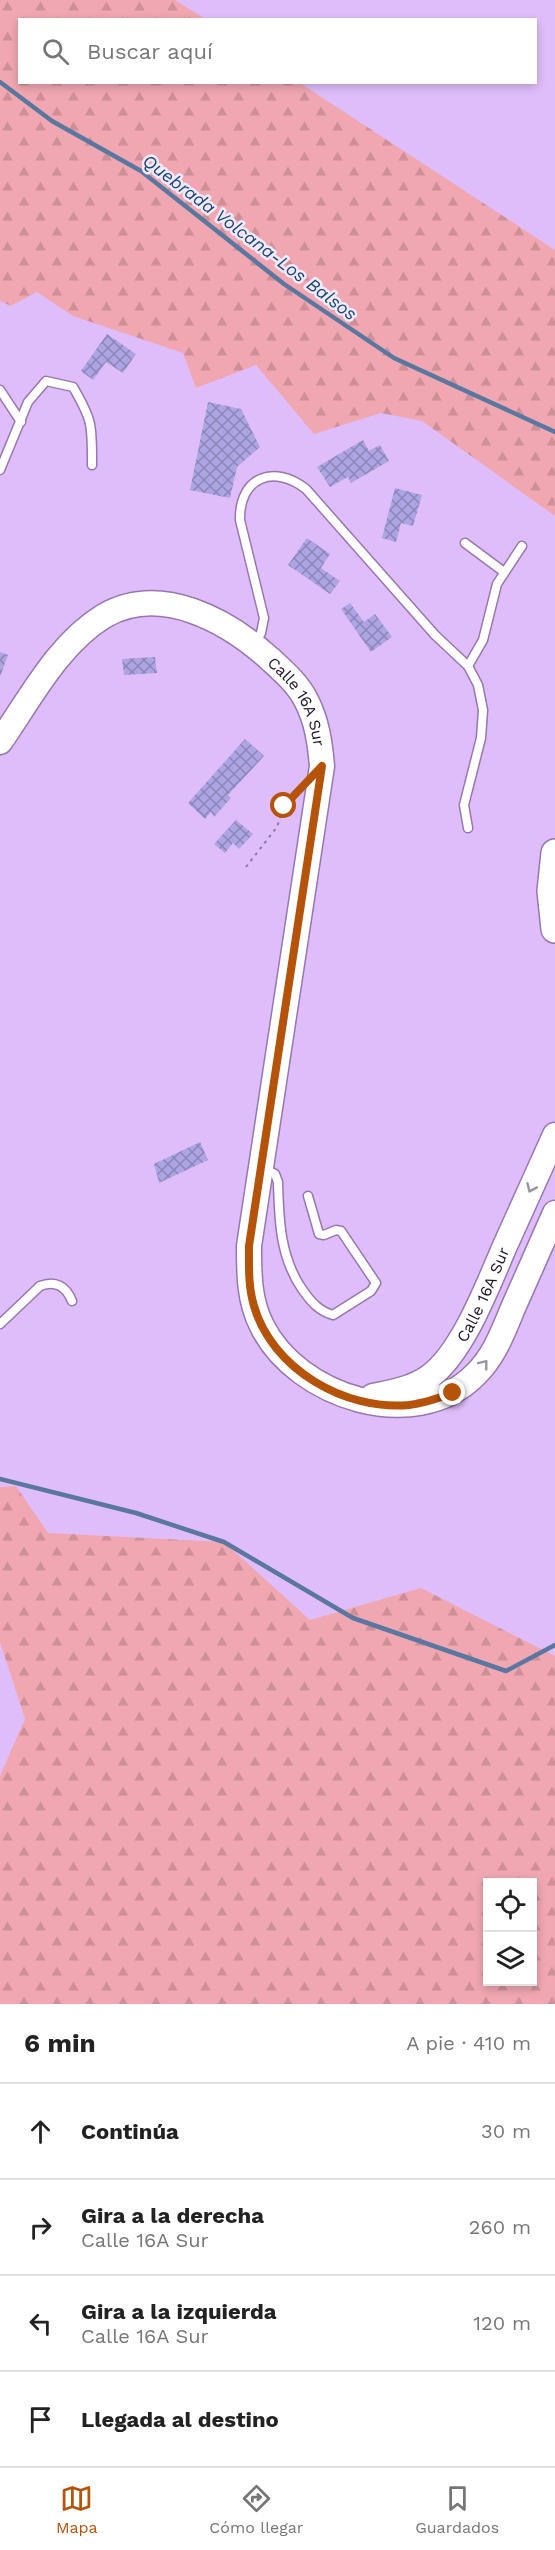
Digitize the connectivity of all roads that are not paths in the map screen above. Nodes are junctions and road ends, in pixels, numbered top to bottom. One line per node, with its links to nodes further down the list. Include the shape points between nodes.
1 (0, 390): 2 (lane)
2 (21, 422): 3 (lane, via 28,402 46,381 73,387 92,424); 4 (lane)
3 (92, 465)
4 (0, 470)
5 (465, 543): 7 (lane)
6 (522, 546): 7 (lane)
7 (504, 572): 9 (lane, via 483,640)
8 (254, 645): 9 (lane, via 264,618 240,511 246,490 270,476 290,479 306,489 435,635); 10 (main road, Calle 16A Sur, via 208,616 171,605 130,607 107,615 75,640); 15 (main road, Calle 16A Sur, via 286,673 305,698 315,720 322,766)
9 (468, 666): 11 (lane, via 478,685 483,710 481,738 464,806)
10 (0, 742)
11 (468, 828)
12 (555, 853): 13 (main road, via 551,891)
13 (555, 928)
14 (555, 1135): 20 (main road, Calle 16A Sur, one-way to 20, via 491,1277 442,1366 414,1385)
15 (262, 1168): 16 (lane, via 270,1169 278,1182 282,1241 291,1273 322,1312 333,1315 371,1291 376,1283 341,1232 319,1234); 20 (main road, Calle 16A Sur, via 249,1246 249,1279 262,1326 288,1362 304,1376)
16 (308, 1196)
17 (555, 1212): 20 (main road, Calle 16A Sur, one-way to 17, via 389,1405 427,1402 453,1393 475,1376 495,1349)
18 (72, 1301): 19 (lane, via 63,1287 47,1283)
19 (0, 1324)
20 (356, 1398)

